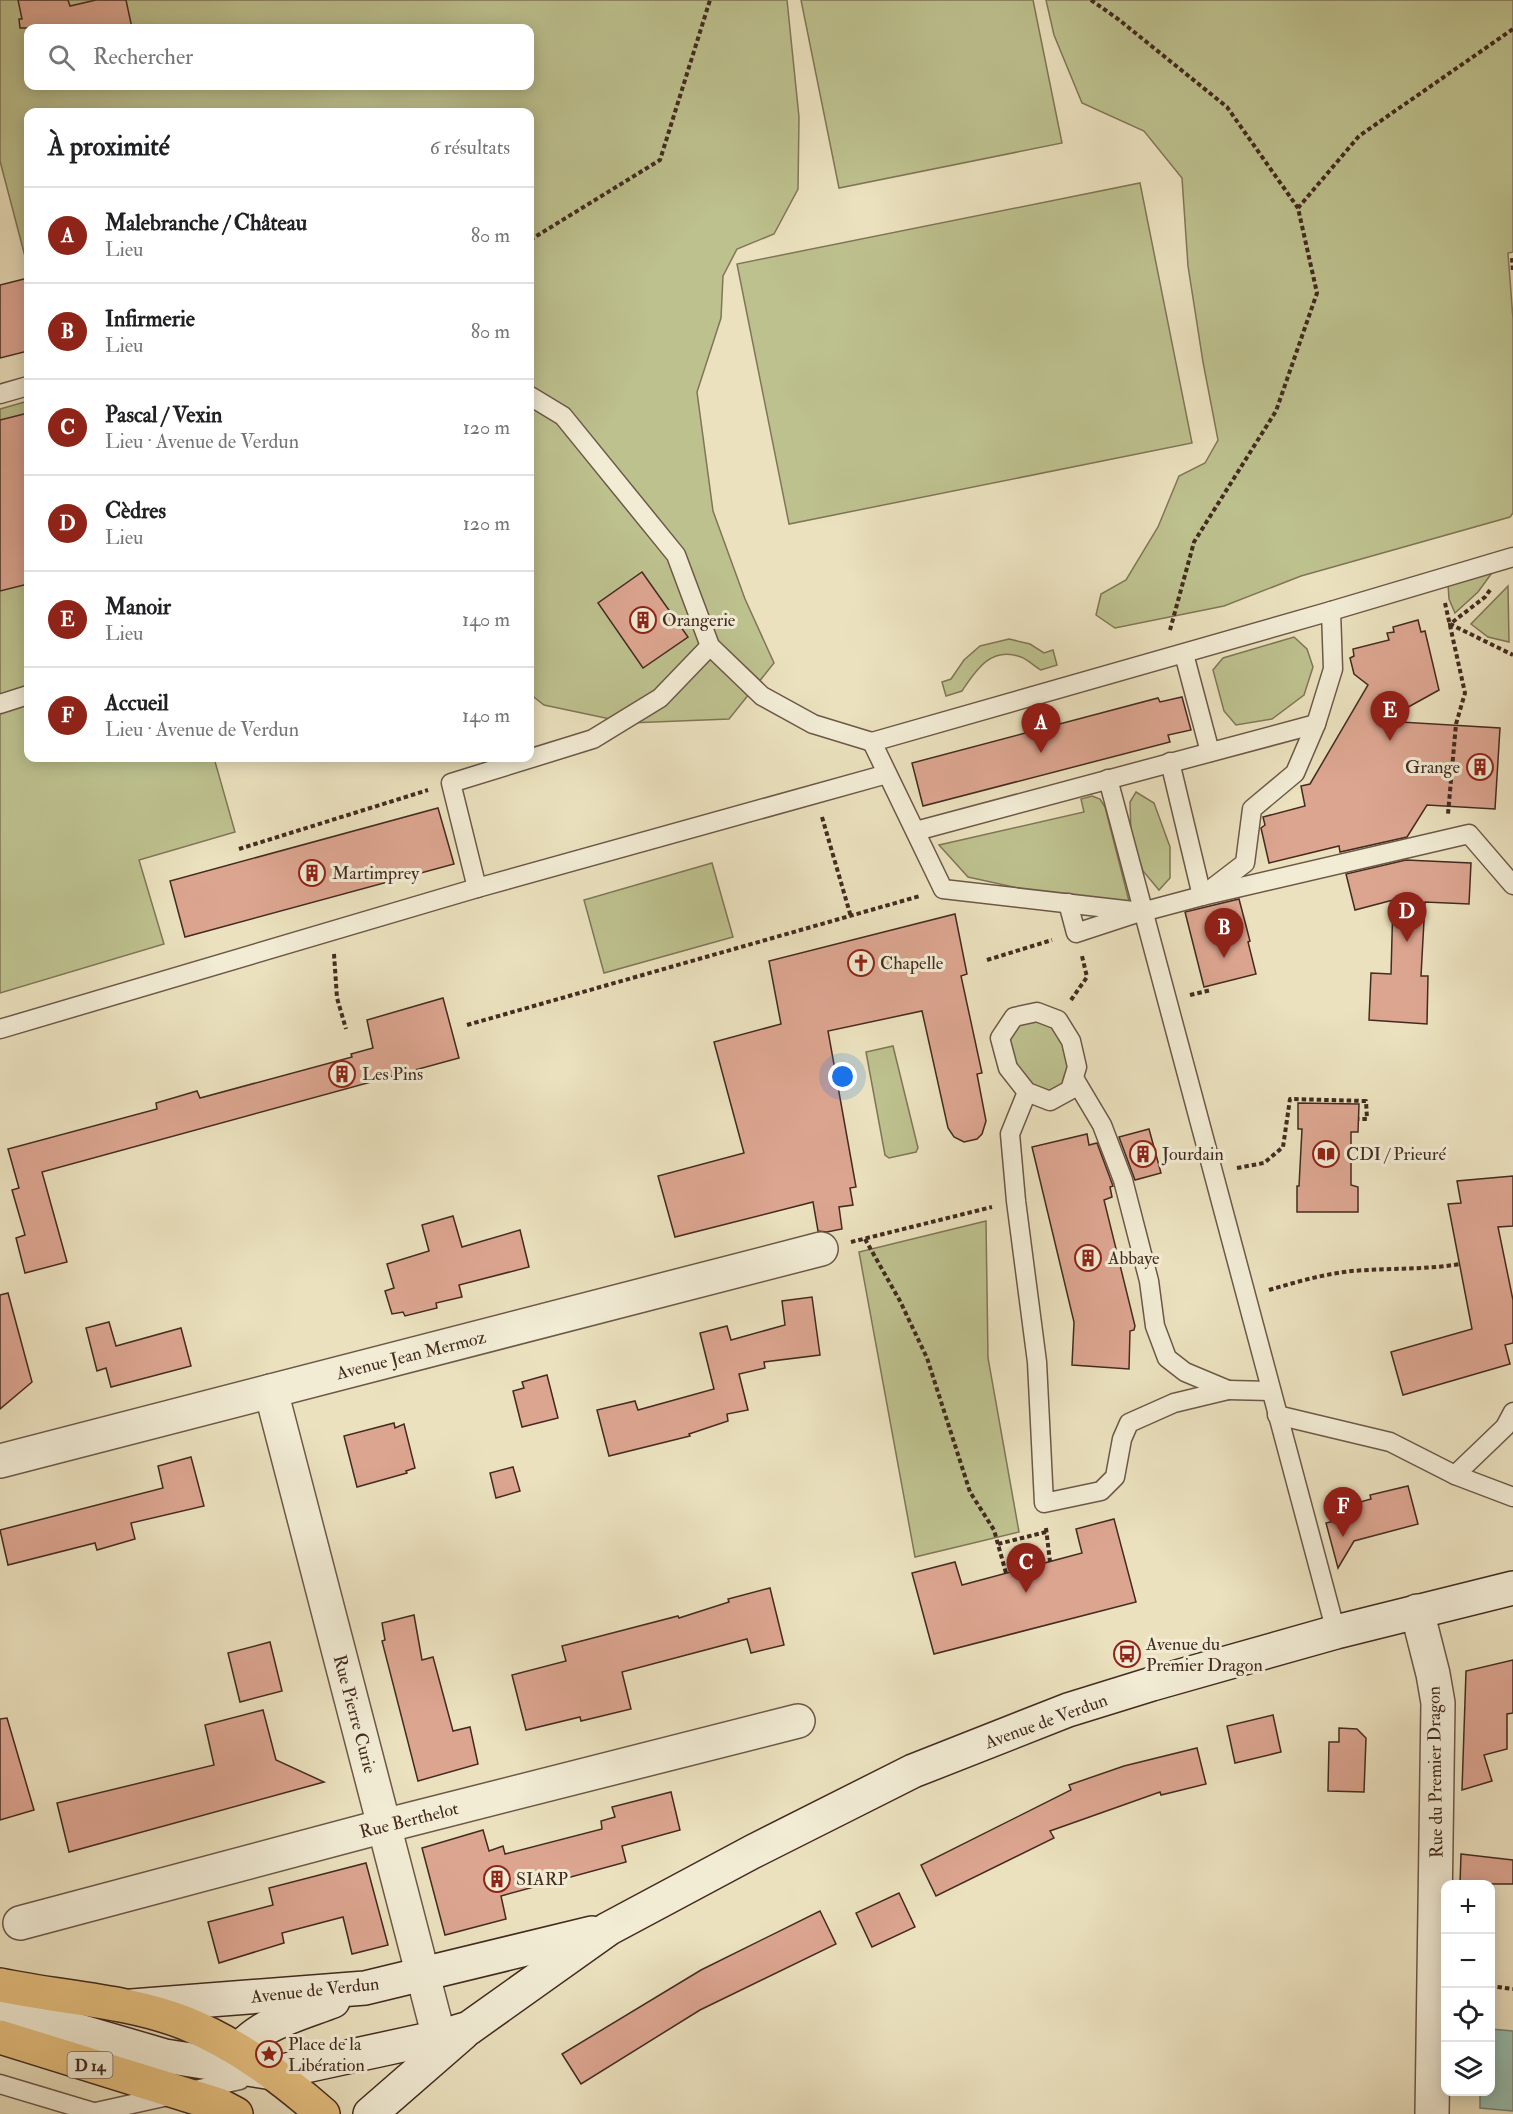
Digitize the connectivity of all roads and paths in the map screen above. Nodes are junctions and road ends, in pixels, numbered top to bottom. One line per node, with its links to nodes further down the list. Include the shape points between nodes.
1 (710, 0): 5 (path, via 660,160)
2 (1091, 0): 4 (path, via 1227,107)
3 (1513, 29): 4 (path, via 1359,136)
4 (1298, 208): 18 (path, via 1317,293 1276,411 1194,542)
5 (534, 238)
6 (1512, 258): 7 (path)
7 (1513, 272)
8 (24, 387): 9 (lane)
9 (0, 394)
10 (534, 398): 15 (lane, via 563,416 676,555)
11 (1513, 557): 12 (lane)
12 (1439, 579): 13 (lane); 14 (path)
13 (1331, 611): 16 (lane); 21 (lane, via 1333,669)
14 (1450, 624): 17 (path); 32 (path, via 1465,693 1456,724)
15 (710, 646): 22 (lane, via 762,696 813,724); 24 (lane, via 660,698 593,739)
16 (1184, 654): 18 (lane); 23 (lane)
17 (1513, 655)
18 (1162, 660): 22 (lane)
19 (24, 696): 20 (lane)
20 (0, 704)
21 (1316, 724): 23 (lane); 37 (lane, via 1295,773 1252,809 1245,863)
22 (872, 742): 27 (lane)
23 (1210, 752): 26 (lane)
24 (534, 757)
25 (519, 762): 29 (lane)
26 (1170, 762): 28 (lane); 37 (lane)
27 (887, 774): 30 (lane); 31 (lane)
28 (1108, 779): 31 (lane); 39 (lane)
29 (451, 783): 33 (path); 35 (lane)
30 (816, 793): 35 (lane); 40 (path)
31 (916, 831): 36 (lane)
32 (1445, 839): 34 (lane, via 1469,834); 37 (lane)
33 (239, 849)
34 (1513, 885)
35 (477, 888): 41 (lane)
36 (943, 889): 38 (lane); 40 (path)
37 (1202, 896): 39 (lane)
38 (1068, 903): 39 (lane); 42 (lane)
39 (1142, 912): 42 (lane); 51 (lane)
40 (851, 917): 45 (path)
41 (345, 926): 46 (lane); 47 (path, via 333,955 337,998)
42 (1076, 933): 43 (path); 44 (path, via 1088,977)
43 (987, 960)
44 (1058, 1020): 48 (lane, via 1071,1041 1077,1067); 49 (lane, via 1037,1012 1014,1017 1000,1038 1008,1068)
45 (467, 1025)
46 (0, 1029)
47 (346, 1029)
48 (1074, 1078): 49 (lane, via 1070,1090 1050,1101); 57 (lane, via 1102,1125 1124,1180 1149,1281 1155,1326 1167,1358 1185,1372)
49 (1027, 1092): 52 (lane, via 1010,1134)
50 (1358, 1119): 51 (path, via 1367,1119 1366,1101 1290,1099 1282,1148 1264,1163)
51 (1212, 1173): 56 (lane)
52 (1016, 1201): 53 (path); 65 (lane, via 1037,1362)
53 (865, 1239): 54 (path); 67 (path, via 927,1358 970,1492 994,1530)
54 (821, 1249): 58 (street, Avenue Jean Mermoz)
55 (1460, 1264): 56 (path, via 1434,1269 1351,1271)
56 (1245, 1297): 59 (lane)
57 (1228, 1390): 59 (lane); 65 (lane, via 1174,1403 1129,1423 1114,1477 1101,1491)
58 (271, 1391): 62 (street, Avenue Jean Mermoz); 74 (street, Rue Pierre Curie)
59 (1271, 1391): 61 (lane)
60 (1513, 1412): 63 (lane, via 1504,1427)
61 (1277, 1415): 63 (lane, via 1390,1442); 72 (lane)
62 (0, 1461)
63 (1455, 1475): 64 (lane)
64 (1513, 1497)
65 (1044, 1503): 66 (path)
66 (1046, 1532): 67 (path); 68 (path)
67 (998, 1544): 69 (path)
68 (1050, 1562)
69 (1006, 1573)
70 (1513, 1588): 71 (street, Avenue de Verdun)
71 (1418, 1611): 72 (street, Avenue de Verdun); 93 (street, Rue du Premier Dragon, via 1438,1703)
72 (1336, 1632): 76 (street, Avenue de Verdun, via 1068,1710 913,1771)
73 (798, 1721): 74 (street, Rue Berthelot)
74 (384, 1826): 75 (street, Rue Berthelot); 77 (street, Rue Pierre Curie)
75 (20, 1923)
76 (608, 1929): 77 (street, Avenue de Verdun); 84 (street, Avenue de Verdun)
77 (423, 1974): 80 (street, Avenue de Verdun); 84 (street, Rue Pierre Curie)
78 (0, 1985): 82 (main road, D 14)
79 (1495, 1987): 81 (path)
80 (366, 1988): 82 (street, Avenue de Verdun); 88 (street, via 266,2028)
81 (1513, 1989)
82 (124, 2007): 88 (main road, D 14, via 186,2024)
83 (0, 2012): 88 (street, via 165,2056)
84 (454, 2032): 86 (street, Avenue de Verdun); 92 (street)
85 (0, 2037): 89 (main road, D 14)
86 (273, 2073): 88 (main road, D 14); 91 (main road, D 14)
87 (0, 2084): 90 (lane)
88 (229, 2084): 89 (main road, D 14)
89 (179, 2094): 90 (lane)
90 (98, 2113)
91 (323, 2114)
92 (370, 2114)
93 (1432, 2114)

